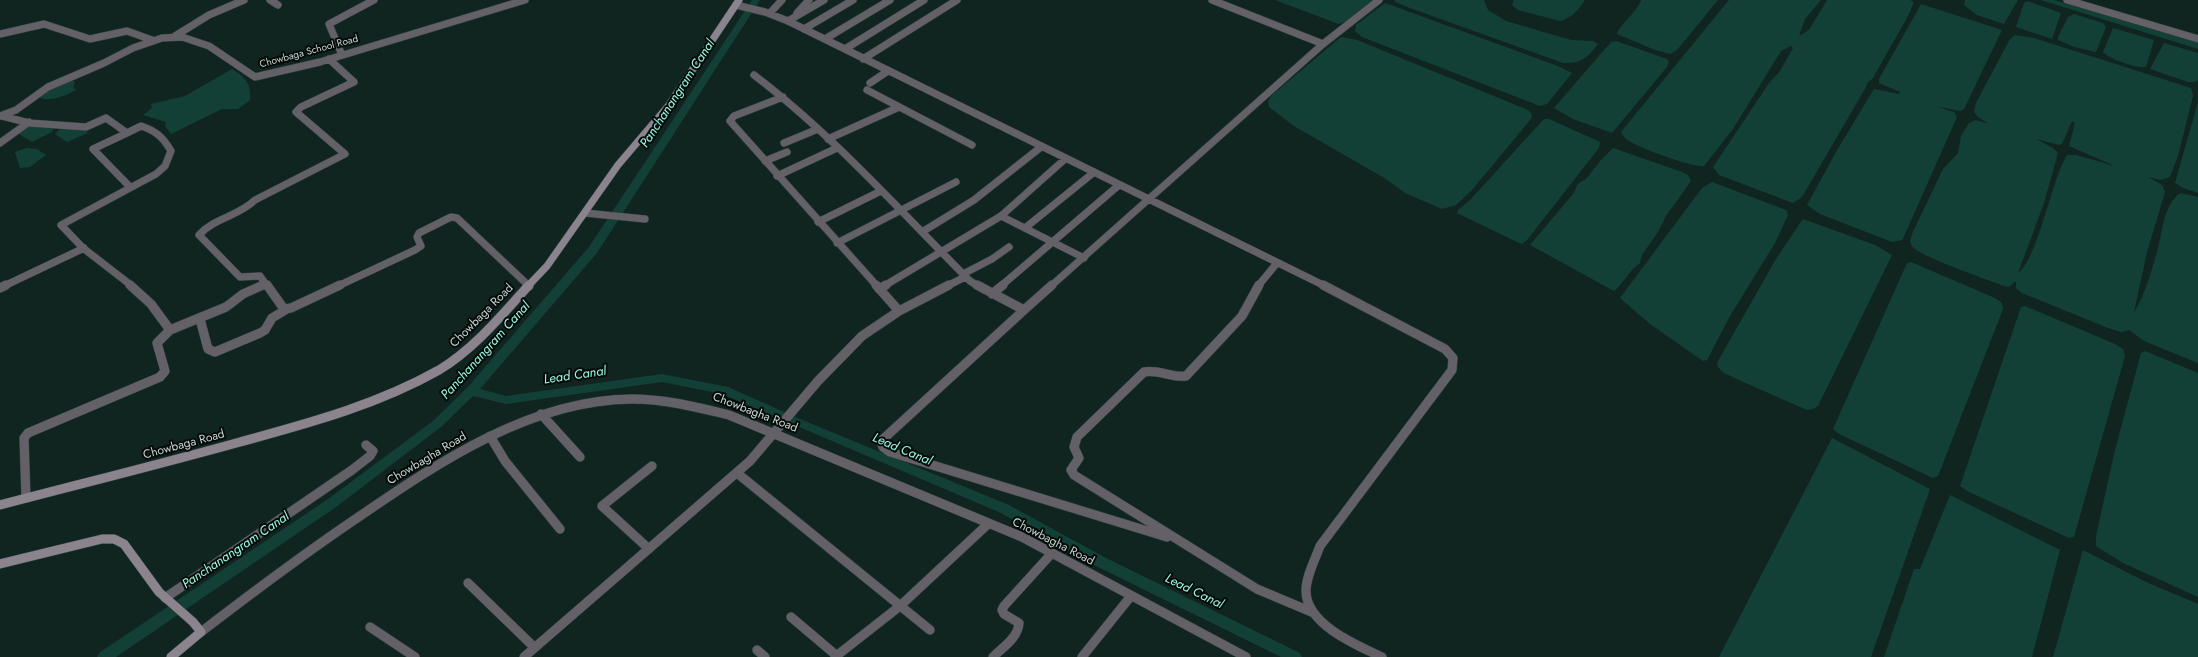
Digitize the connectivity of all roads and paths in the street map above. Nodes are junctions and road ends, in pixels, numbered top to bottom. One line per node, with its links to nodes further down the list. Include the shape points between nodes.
1 (244, 0): 21 (street, via 209,15)
2 (270, 0): 16 (street)
3 (374, 0): 27 (street, via 329,24)
4 (525, 0): 27 (street, Chowbaga School Road)
5 (782, 0): 17 (street)
6 (809, 0): 18 (street)
7 (824, 0): 18 (street)
8 (853, 0): 19 (street)
9 (890, 0): 23 (street)
10 (924, 0): 26 (street)
11 (957, 0): 29 (street)
12 (1212, 0): 25 (street)
13 (1379, 0): 25 (street)
14 (2067, 0): 22 (street)
15 (740, 4): 17 (street); 57 (street, Chowbaga Road, via 669,104 618,165)
16 (278, 5)
17 (768, 13): 18 (street)
18 (790, 19): 19 (street)
19 (804, 29): 23 (street)
20 (0, 34): 24 (street, via 33,24 44,24 90,39 127,31)
21 (175, 36): 24 (street, Chowbaga School Road); 28 (street, Chowbaga School Road, via 209,46 252,77)
22 (2198, 38)
23 (825, 39): 26 (street)
24 (152, 40): 36 (street, Chowbaga School Road, via 44,89 16,110)
25 (1323, 44): 55 (street)
26 (845, 49): 29 (street)
27 (342, 55): 28 (street, Chowbaga School Road)
28 (329, 59): 71 (street, via 354,82 301,107 296,112 345,154 260,197 243,210 205,228 199,234 201,239 240,277 258,274)
29 (863, 59): 30 (street)
30 (888, 71): 32 (street); 44 (street)
31 (754, 75): 34 (street)
32 (870, 83)
33 (867, 90): 35 (street)
34 (783, 97): 38 (street); 48 (street, via 734,116 730,121)
35 (899, 107): 40 (street); 43 (street)
36 (1, 116): 37 (street, Chowbaga School Road)
37 (29, 122): 39 (street, Chowbaga School Road, via 86,127 106,118); 41 (street)
38 (818, 129): 40 (street); 42 (street)
39 (128, 133): 53 (street, via 93,149); 53 (street, via 142,126 158,131 170,151 166,166)
40 (828, 139): 45 (street)
41 (0, 143)
42 (784, 143)
43 (972, 145)
44 (1041, 147): 47 (street); 62 (street, via 974,200)
45 (837, 148): 50 (street); 54 (street)
46 (787, 152): 48 (street)
47 (1065, 159): 49 (street); 58 (street)
48 (765, 161): 50 (street)
49 (1093, 173): 52 (street); 61 (street)
50 (777, 176): 60 (street)
51 (956, 182): 56 (street)
52 (1119, 185): 55 (street); 63 (street)
53 (130, 187): 66 (street, via 62,223 61,226)
54 (881, 190): 56 (street); 60 (street)
55 (1148, 200): 68 (street); 69 (street)
56 (901, 210): 62 (street); 64 (street)
57 (585, 213): 59 (street); 72 (street, Chowbaga Road, via 547,266)
58 (1001, 216): 61 (street); 67 (street)
59 (645, 219)
60 (818, 222): 64 (street)
61 (1025, 228): 63 (street)
62 (922, 232): 67 (street)
63 (1053, 242): 68 (street); 75 (street)
64 (837, 243): 74 (street)
65 (1009, 247): 70 (street)
66 (84, 248): 73 (street); 80 (street, via 146,298 160,312)
67 (942, 252): 70 (street); 74 (street)
68 (1084, 258): 77 (street)
69 (1277, 263): 92 (street, via 1258,286 1242,316 1186,376 1181,378 1157,371 1144,372 1074,442 1079,458 1071,470 1074,475); 100 (street, via 1445,349 1453,358 1452,370 1444,382 1320,546 1306,588 1307,600)
70 (964, 275): 75 (street); 78 (street)
71 (265, 284): 76 (street, via 282,307); 79 (street)
72 (529, 286): 76 (street, via 457,218 451,217 419,233 417,237 421,246 415,250); 88 (street, Chowbaga Road, via 459,356 415,383 374,402 324,419 183,458)
73 (0, 288)
74 (879, 289): 78 (street)
75 (992, 294): 77 (street)
76 (287, 309): 79 (street, via 272,318 265,330 216,352 208,349)
77 (1024, 310): 92 (street, via 881,441 883,447 890,452 997,486)
78 (899, 312): 82 (street, via 854,343 821,377)
79 (200, 319): 80 (street)
80 (170, 330): 88 (street, via 157,343 164,374 28,433 24,438)
81 (541, 414): 82 (street, Chowbagha Road, via 612,400 673,401 704,406); 83 (street, Chowbagha Road); 85 (street)
82 (777, 431): 87 (street); 90 (street, Chowbagha Road)
83 (490, 436): 91 (street, via 505,461); 104 (street, Chowbagha Road, via 442,462 324,540)
84 (366, 445): 98 (street, via 373,451 370,456)
85 (580, 457)
86 (652, 466): 93 (street, via 602,506)
87 (737, 473): 93 (street); 99 (street)
88 (26, 498): 89 (street, Chowbaga Road)
89 (0, 505)
90 (988, 524): 94 (street, Chowbagha Road, via 1022,537); 99 (street)
91 (560, 529)
92 (1178, 540): 100 (street, via 1257,589)
93 (649, 549): 105 (street)
94 (1052, 553): 97 (street, Chowbagha Road); 112 (street, via 1004,606 1004,614 1019,623 1020,627)
95 (0, 564): 98 (street, via 102,539 114,539 124,544 146,577)
96 (468, 583): 105 (street)
97 (1131, 596): 113 (street); 114 (street, Chowbagha Road)
98 (168, 600): 104 (street)
99 (900, 606): 103 (street); 107 (street)
100 (1314, 613): 115 (street, via 1329,628 1352,643)
101 (791, 617): 107 (street)
102 (370, 627): 109 (street)
103 (930, 630)
104 (201, 632): 108 (street)
105 (534, 647): 110 (street)
106 (757, 650): 111 (street)
107 (836, 656)
108 (171, 657)
109 (415, 657)
110 (524, 657)
111 (766, 657)
112 (993, 657)
113 (1082, 657)
114 (1246, 657)
115 (1382, 657)

